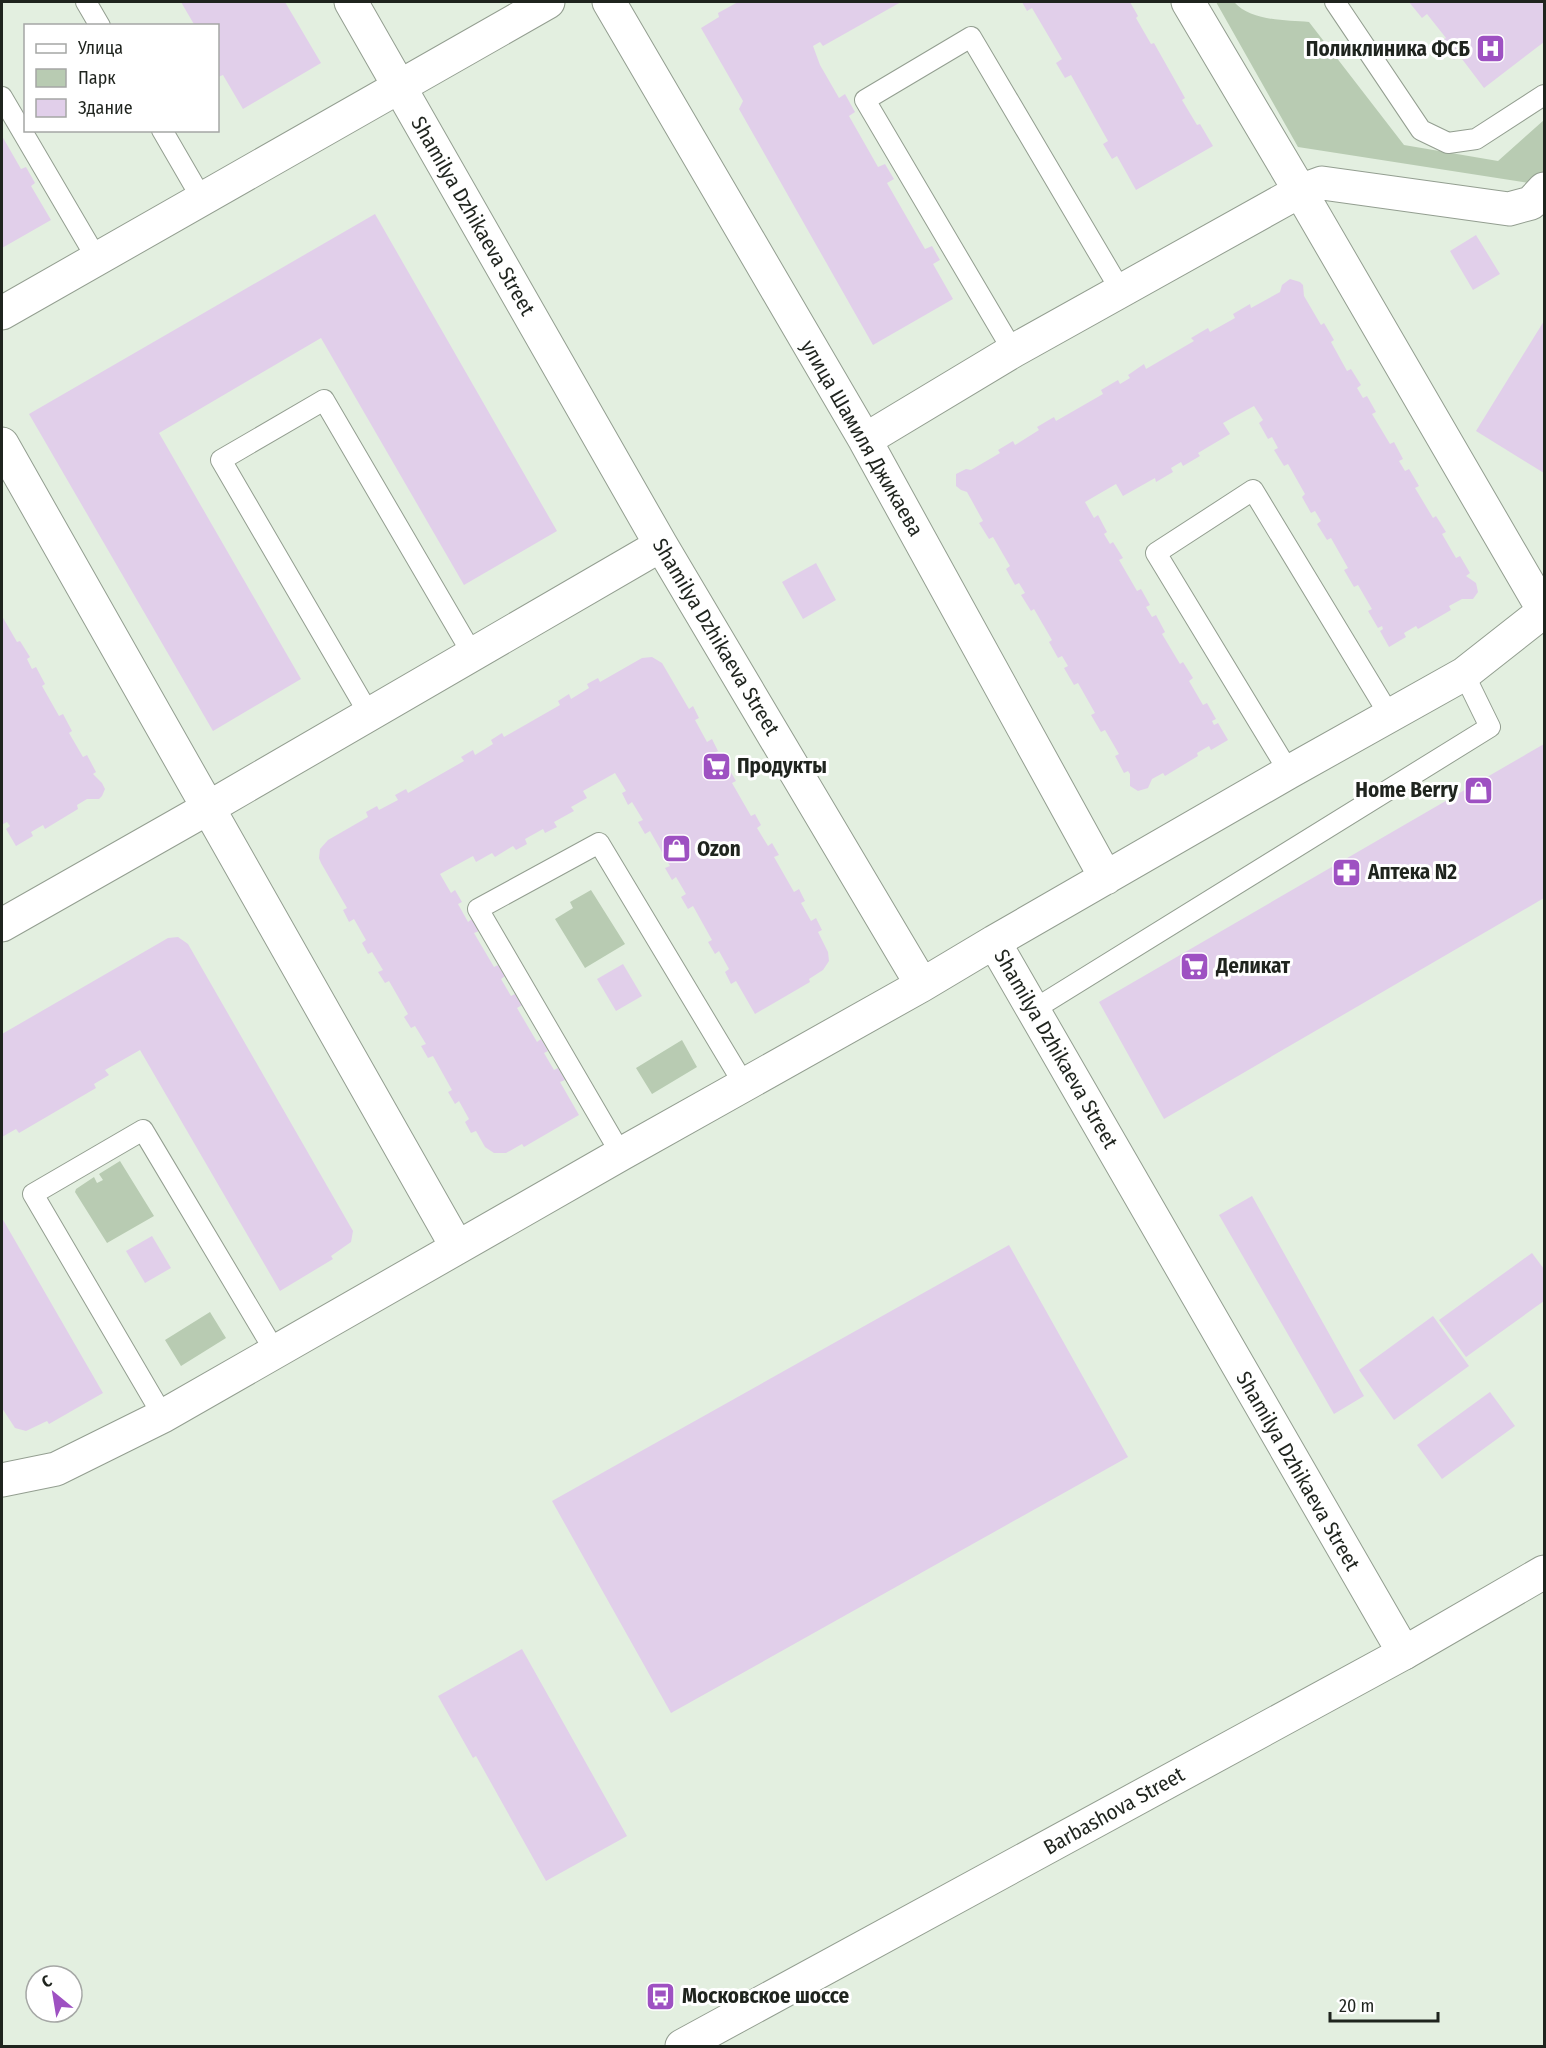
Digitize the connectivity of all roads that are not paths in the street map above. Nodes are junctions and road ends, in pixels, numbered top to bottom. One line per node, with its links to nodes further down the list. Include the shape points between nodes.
1 (86, 2): 7 (lane)
2 (351, 2): 8 (street, Shamilya Dzhikaeva Street)
3 (548, 2): 8 (street)
4 (609, 2): 19 (street, улица Шамиля Джикаева)
5 (1188, 2): 12 (street)
6 (1335, 2): 9 (lane, via 1421,130 1448,143 1476,139)
7 (99, 24)
8 (400, 86): 13 (street); 21 (street, Shamilya Dzhikaeva Street)
9 (1545, 95)
10 (2, 97): 15 (lane)
11 (163, 132): 13 (lane)
12 (1300, 192): 14 (street, via 1322,183 1509,209); 16 (street); 22 (street)
13 (202, 199): 15 (street)
14 (1540, 202)
15 (97, 259): 17 (street)
16 (1121, 291): 18 (street); 18 (lane, via 971,37 865,100)
17 (2, 314)
18 (1013, 351): 19 (street)
19 (865, 440): 29 (street, улица Шамиля Джикаева)
20 (2, 444): 28 (street)
21 (661, 544): 23 (street); 32 (street, Shamilya Dzhikaeva Street)
22 (1544, 611): 24 (street)
23 (473, 655): 25 (street); 25 (lane, via 324,400 221,460)
24 (1464, 674): 26 (street); 33 (lane, via 1490,727)
25 (369, 714): 28 (street)
26 (1390, 716): 27 (street); 27 (lane, via 1253,490 1156,553)
27 (1289, 772): 29 (street)
28 (208, 808): 30 (street); 36 (street)
29 (1106, 878): 31 (street)
30 (2, 925)
31 (994, 942): 32 (street, Shamilya Dzhikaeva Street); 33 (street, Shamilya Dzhikaeva Street)
32 (921, 985): 34 (street)
33 (1033, 1010): 41 (street, Shamilya Dzhikaeva Street)
34 (745, 1086): 35 (street); 35 (lane, via 599,843 478,909)
35 (621, 1154): 36 (street)
36 (457, 1247): 37 (street)
37 (276, 1353): 38 (street); 38 (lane, via 143,1130 33,1194)
38 (163, 1416): 39 (street, via 56,1469)
39 (2, 1480)
40 (1545, 1572): 41 (street, Barbashova Street)
41 (1404, 1653): 42 (street, Barbashova Street)
42 (682, 2046)

